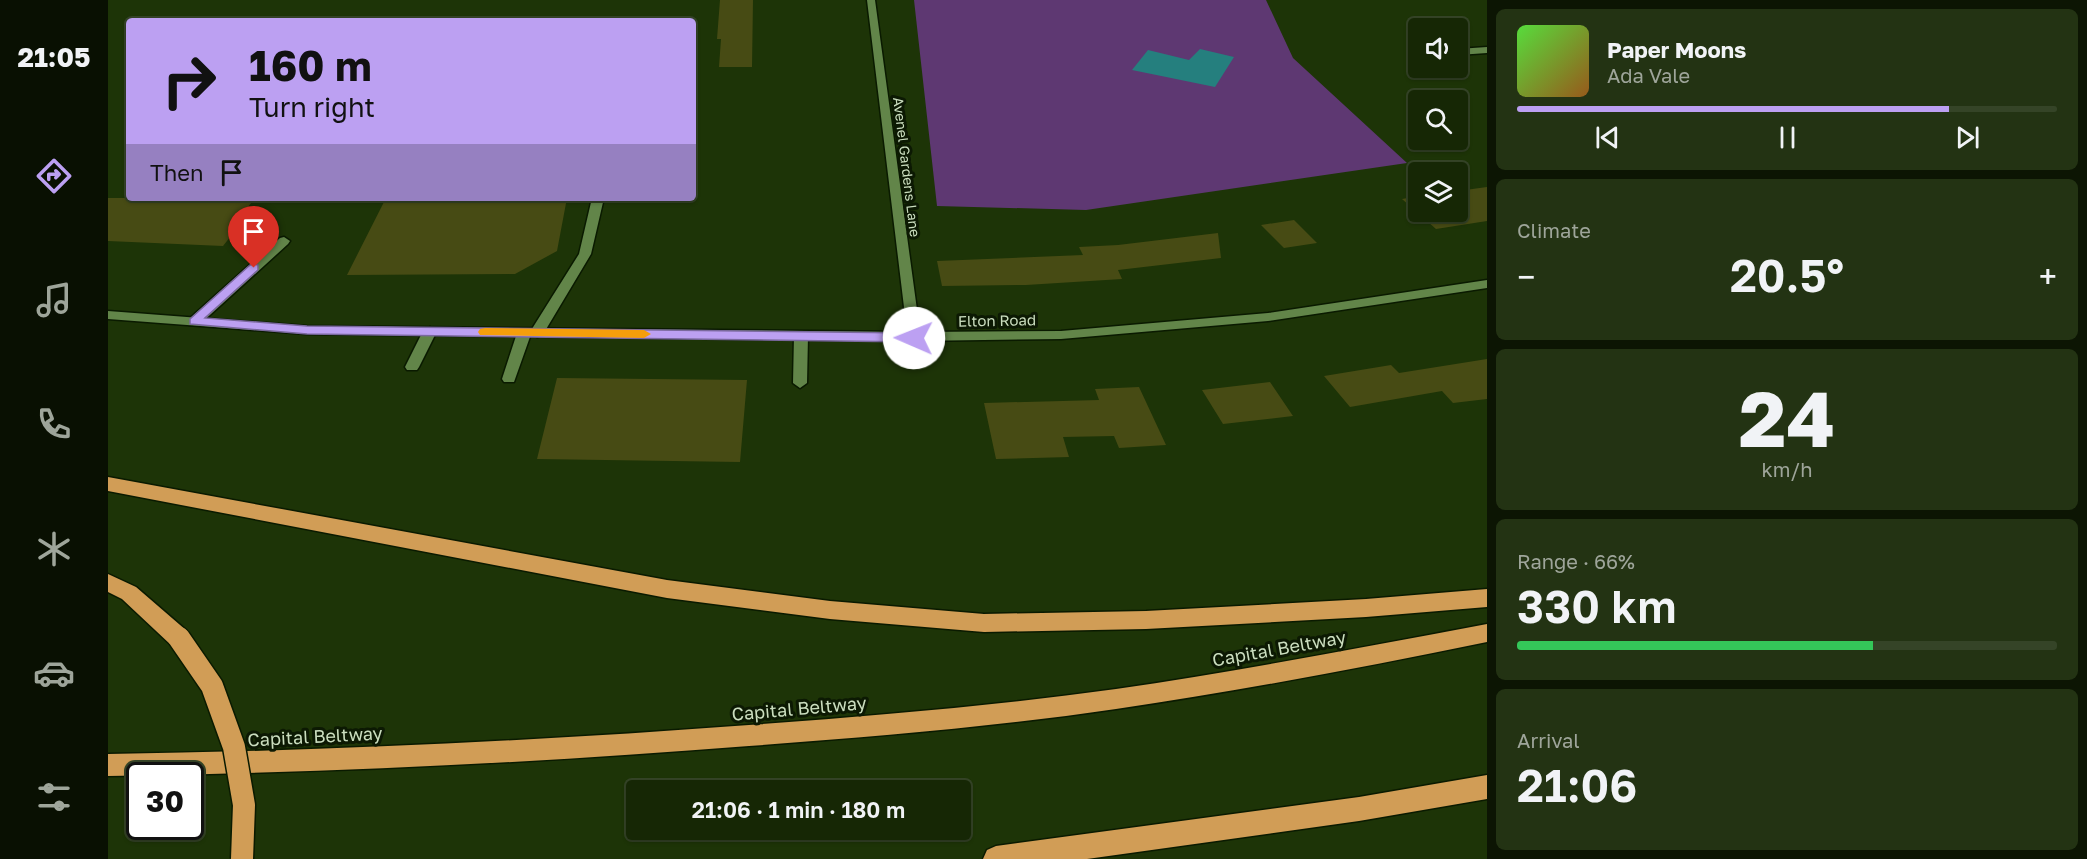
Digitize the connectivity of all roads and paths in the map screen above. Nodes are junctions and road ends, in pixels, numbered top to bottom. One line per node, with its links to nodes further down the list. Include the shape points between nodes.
1 (871, 0): 12 (street, Avenel Gardens Lane)
2 (1487, 50): 3 (street)
3 (1468, 51)
4 (597, 201): 10 (street, via 585,255)
5 (284, 241): 8 (street)
6 (1487, 284): 12 (street, Elton Road, via 1268,317 1061,335)
7 (108, 315): 8 (street, Elton Road)
8 (194, 322): 9 (street, Elton Road, via 307,330)
9 (430, 332): 10 (street, Elton Road); 13 (street)
10 (531, 333): 11 (street, Elton Road); 14 (street)
11 (801, 336): 12 (street, Elton Road); 15 (street)
12 (914, 338)
13 (412, 367)
14 (509, 379)
15 (800, 383)
16 (108, 484): 18 (highway, via 667,589 830,610 984,623 1146,620)
17 (108, 582): 22 (highway, bridge, via 129,593 179,638 212,686 234,747 244,805)
18 (1487, 598)
19 (1487, 633): 20 (highway, Capital Beltway, via 1274,674 956,719 614,747 223,764)
20 (108, 765)
21 (1487, 787): 23 (highway, via 1359,809)
22 (242, 859)
23 (996, 859)

